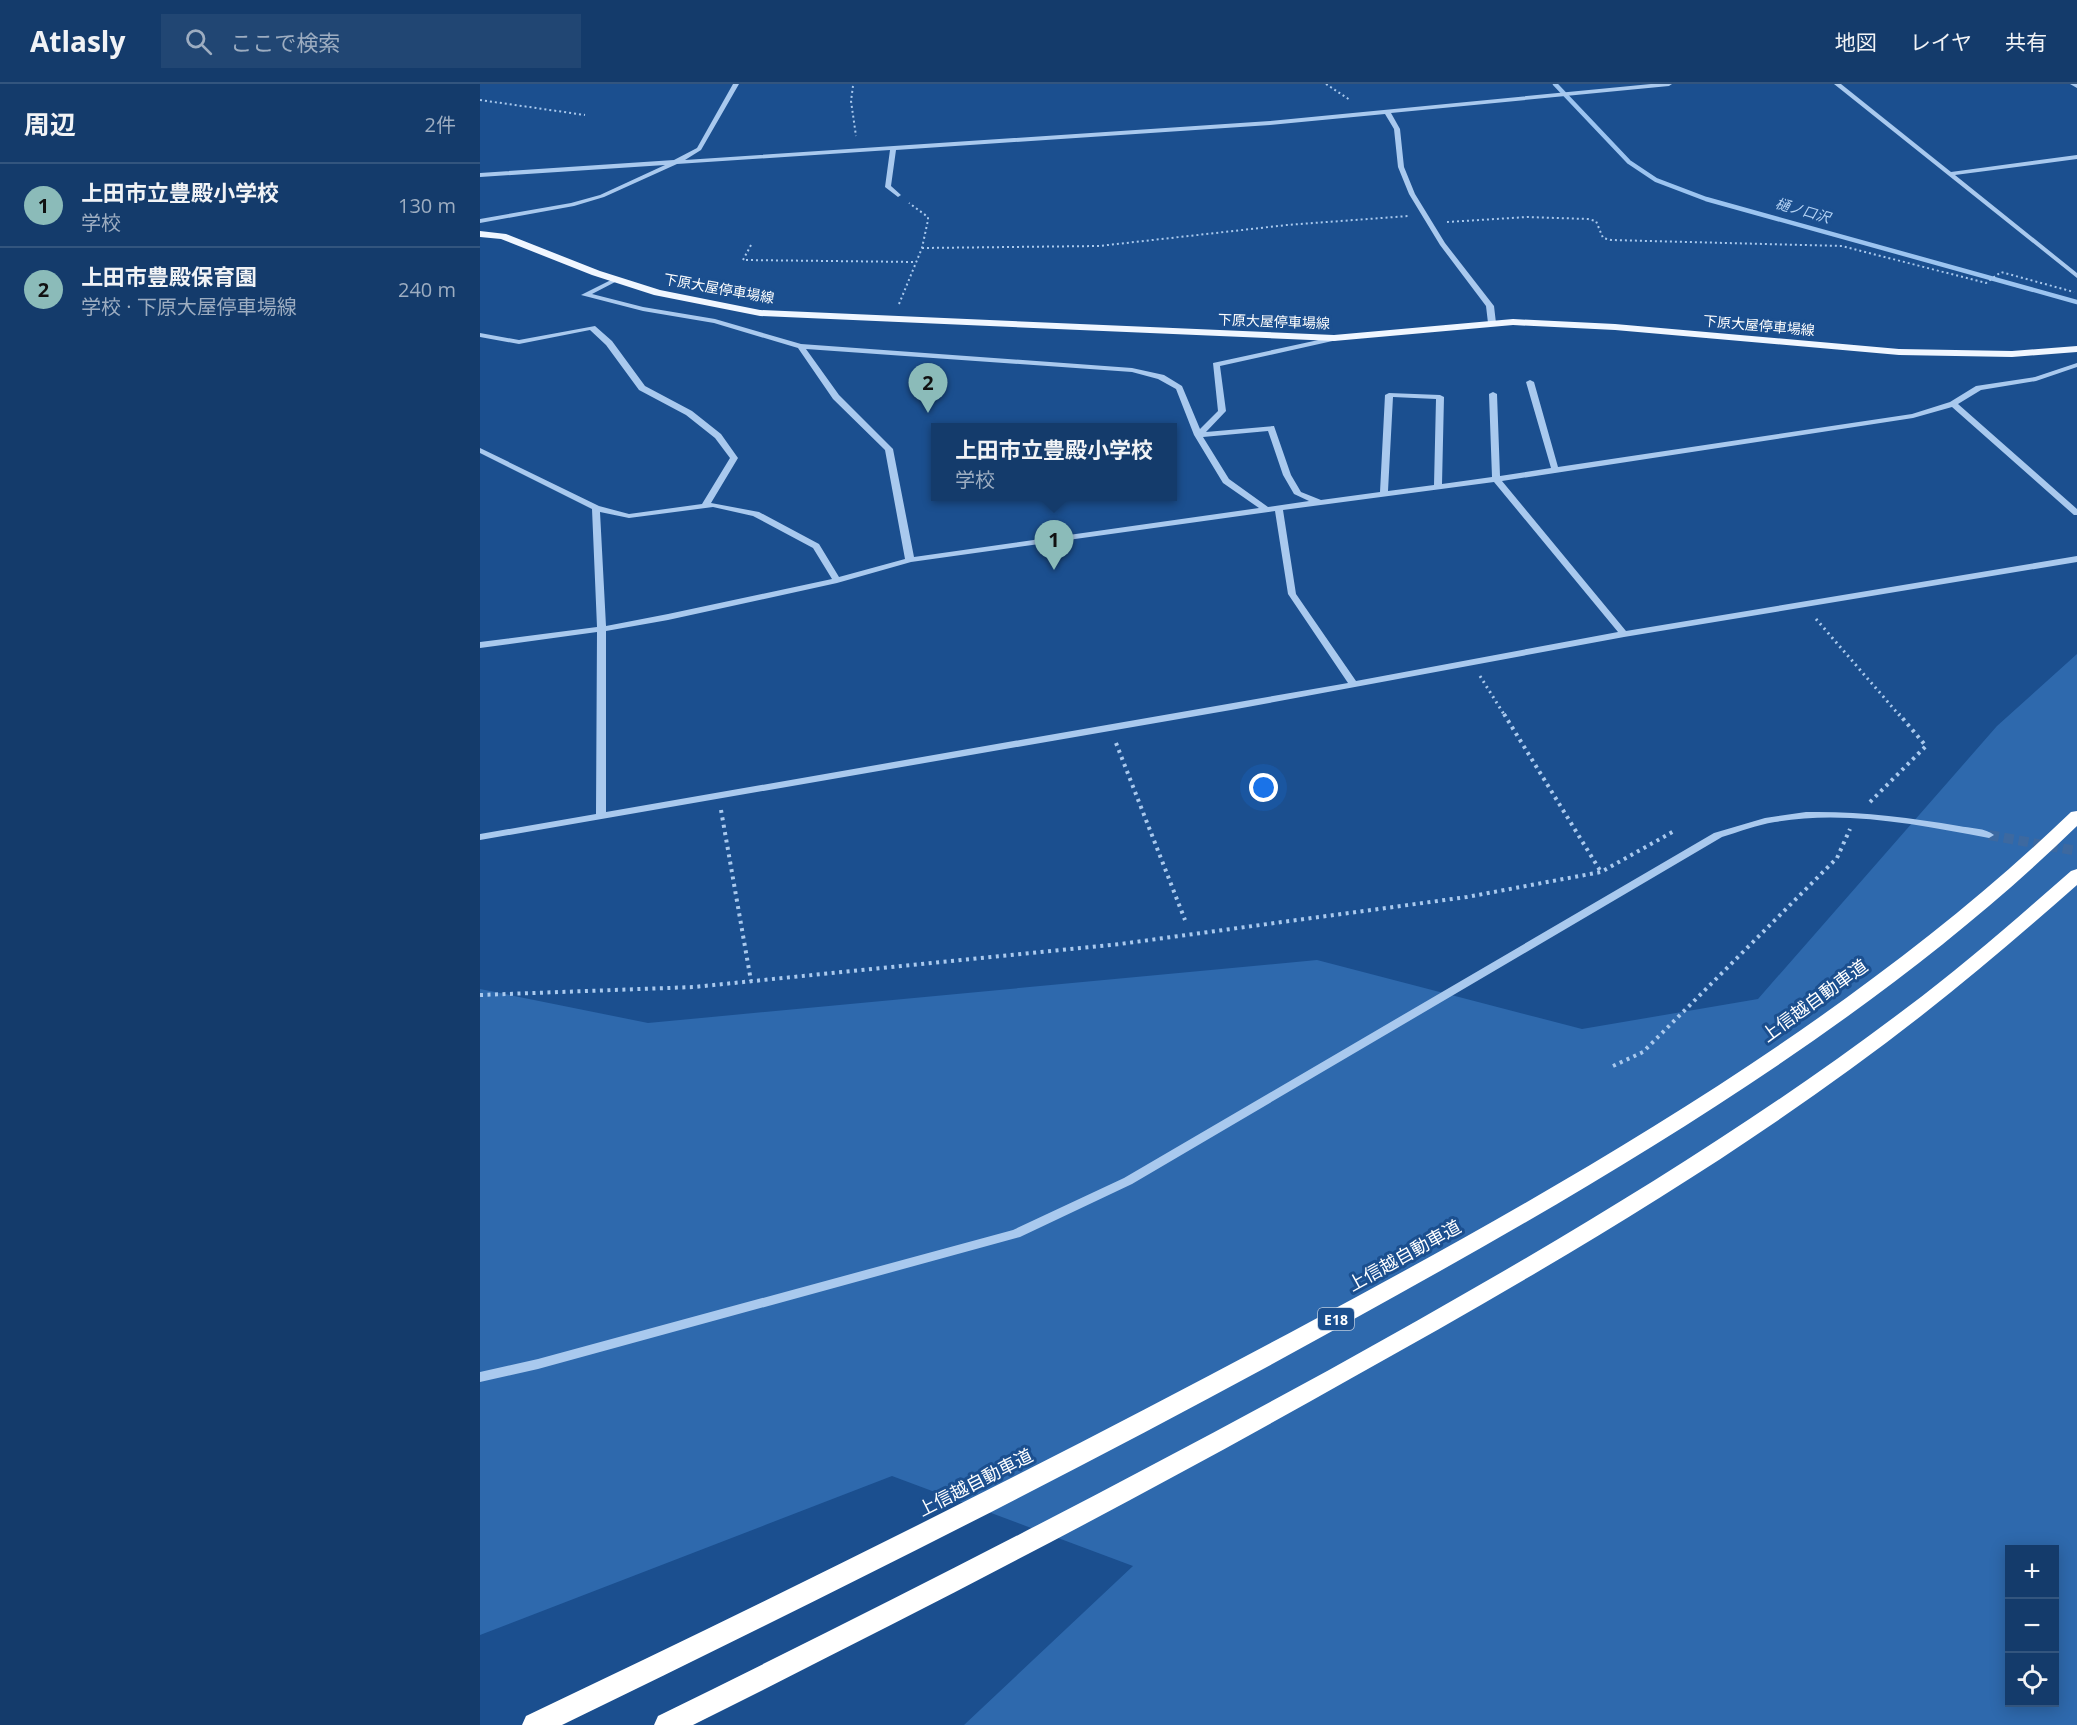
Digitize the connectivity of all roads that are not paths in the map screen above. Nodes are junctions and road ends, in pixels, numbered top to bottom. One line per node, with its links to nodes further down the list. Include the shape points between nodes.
1 (736, 84): 7 (street, via 699,149)
2 (1669, 84): 4 (street)
3 (1837, 84): 8 (street)
4 (1387, 112): 5 (street); 15 (street, via 1398,125 1402,174 1423,215 1490,306)
5 (893, 147): 7 (street); 10 (street, via 888,187)
6 (2077, 157): 8 (street)
7 (675, 162): 9 (street); 11 (street, via 602,196)
8 (1949, 174): 13 (street)
9 (480, 175)
10 (898, 195)
11 (480, 221)
12 (480, 234): 14 (main road, 下原大屋停車場線, via 503,236)
13 (2077, 276)
14 (617, 279): 17 (main road, 下原大屋停車場線, via 658,293 760,313); 18 (street, via 585,295 715,321)
15 (1492, 323): 17 (main road, 下原大屋停車場線); 19 (main road, 下原大屋停車場線, via 1615,327 1899,352 2012,354)
16 (480, 335): 31 (street, via 519,342 592,328 609,343 642,388 711,430 734,458)
17 (1334, 338): 24 (street, via 1216,365 1222,411)
18 (801, 346): 24 (street, via 1132,370 1161,377 1179,388); 36 (street, via 837,397 889,449)
19 (2077, 349)
20 (2077, 365): 23 (street, via 2036,379 1979,388)
21 (1530, 382): 26 (street)
22 (1493, 394): 27 (street)
23 (1953, 404): 26 (street, via 1913,416); 35 (street)
24 (1198, 435): 30 (street, via 1271,428 1298,494); 34 (street, via 1226,481)
25 (480, 450): 32 (street)
26 (1555, 470): 27 (street)
27 (1496, 479): 28 (street); 40 (street)
28 (1438, 485): 29 (street); 29 (street, via 1440,397 1389,395)
29 (1384, 493): 30 (street)
30 (1320, 503): 33 (street)
31 (704, 507): 32 (street, via 629,516); 38 (street, via 713,505 756,514 816,546)
32 (596, 508): 39 (street)
33 (1279, 509): 34 (street); 42 (street, via 1292,594)
34 (1267, 510): 36 (street)
35 (2077, 513)
36 (910, 560): 38 (street)
37 (2077, 560): 40 (street)
38 (837, 580): 39 (street)
39 (602, 629): 41 (street); 43 (street)
40 (1624, 634): 42 (street)
41 (480, 645)
42 (1354, 686): 43 (street)
43 (601, 816): 46 (street)
44 (2077, 816): 49 (highway, 上信越自動車道 / E18, via 1984,900 1802,1038 1574,1185 1247,1367 826,1583)
45 (1989, 835): 48 (street, via 1919,822 1839,814 1778,818 1718,835 1128,1181 1016,1234)
46 (480, 837)
47 (2077, 875): 50 (highway, via 2010,935 1845,1064 1735,1140 1609,1219 1459,1308 1133,1488)
48 (480, 1377)
49 (535, 1725)
50 (667, 1725)

